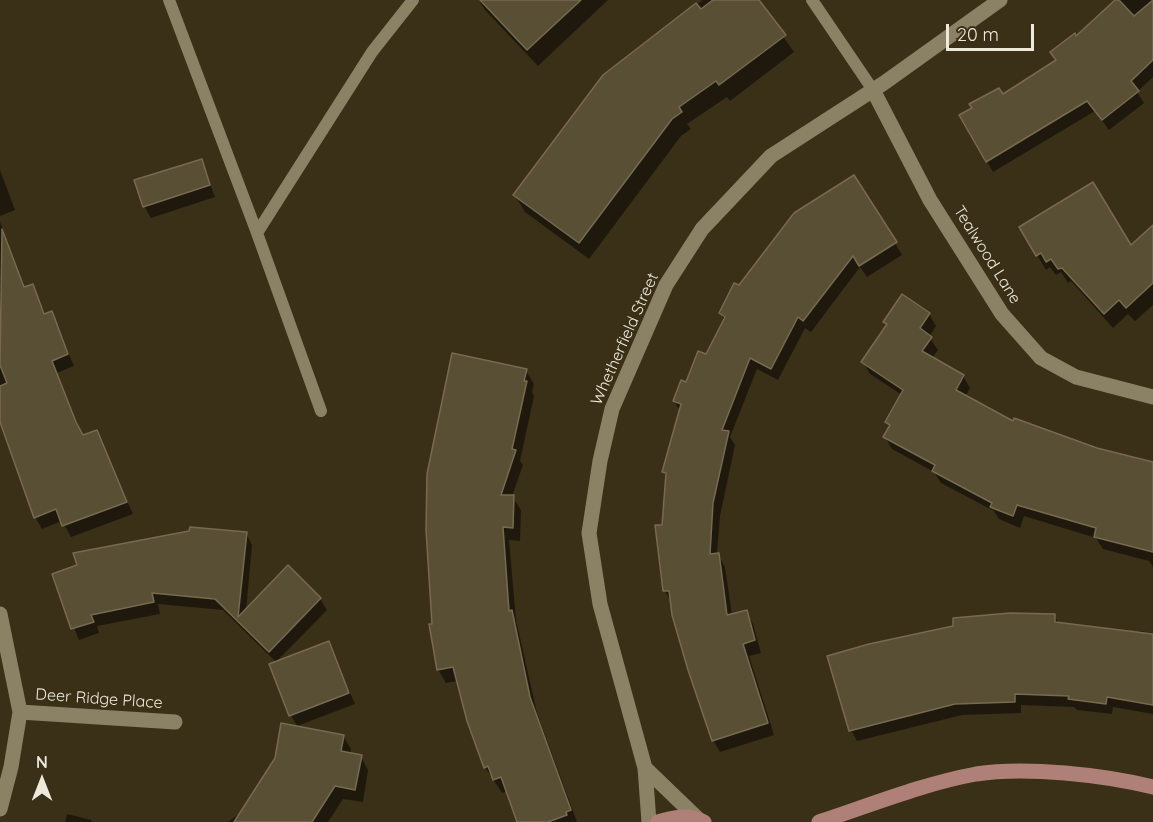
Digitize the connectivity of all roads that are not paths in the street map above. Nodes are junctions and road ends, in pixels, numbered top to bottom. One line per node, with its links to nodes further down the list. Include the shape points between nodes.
1 (169, 0): 6 (lane)
2 (413, 0): 6 (lane, via 372,52)
3 (812, 0): 5 (lane)
4 (1000, 0): 5 (street, Whetherfield Street)
5 (873, 90): 7 (street, Tealwood Lane, via 930,200 1002,314 1041,358 1076,377); 12 (street, Whetherfield Street, via 771,156 702,229 666,285 612,409 589,532 600,604)
6 (256, 233): 8 (lane)
7 (1153, 397)
8 (321, 411)
9 (0, 614): 10 (street)
10 (20, 712): 11 (street, Deer Ridge Place); 14 (street)
11 (175, 722)
12 (645, 768): 15 (street); 16 (street, Whetherfield Street)
13 (1153, 787): 18 (street, via 1116,778 1033,772 978,774 928,785)
14 (0, 809)
15 (700, 820): 17 (street, via 676,816)
16 (649, 822)
17 (658, 822)
18 (819, 822)

